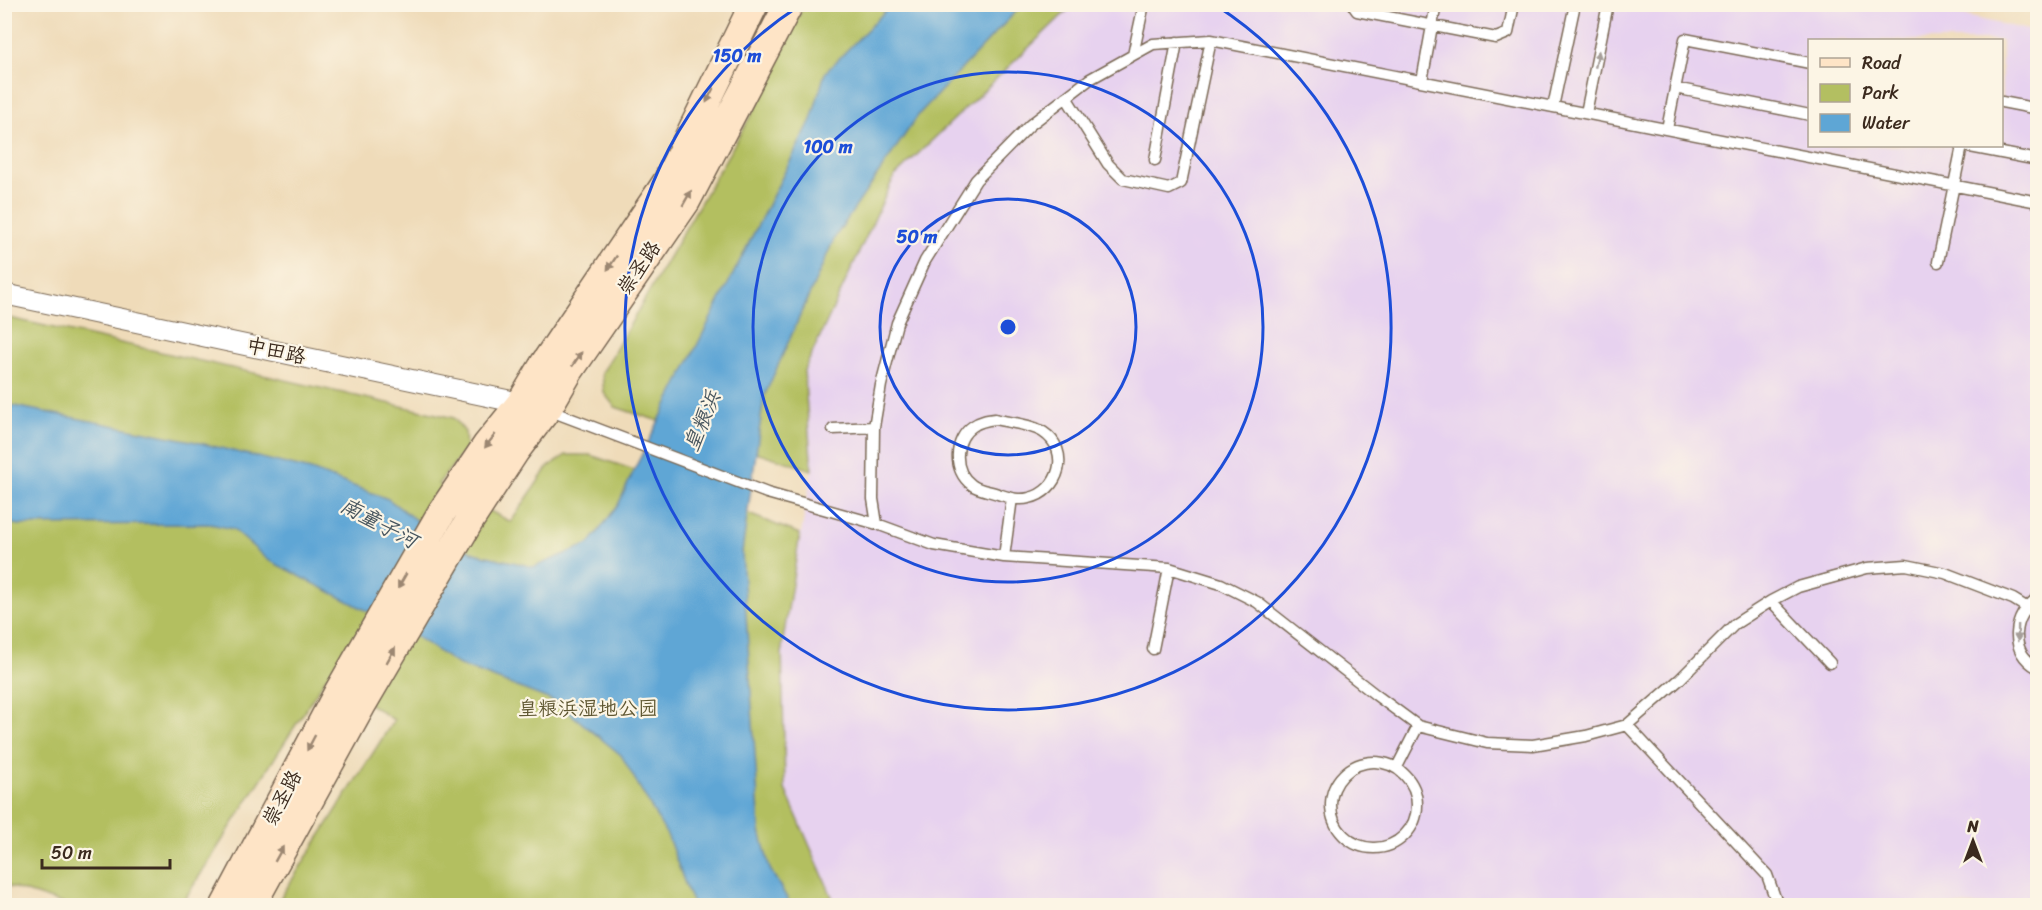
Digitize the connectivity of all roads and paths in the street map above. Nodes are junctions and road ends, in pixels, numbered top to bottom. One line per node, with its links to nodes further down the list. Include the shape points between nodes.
1 (754, 4): 31 (main road, 崇圣路, one-way to 31, via 667,182 545,363)
2 (789, 4): 31 (main road, 崇圣路, one-way to 2, via 569,371 686,201)
3 (1144, 4): 12 (lane)
4 (1352, 4): 9 (lane, via 1357,11)
5 (1436, 4): 9 (lane)
6 (1514, 4): 9 (lane, via 1508,33 1496,38)
7 (1575, 4): 18 (lane)
8 (1608, 4): 20 (lane, one-way to 8)
9 (1432, 25): 14 (lane)
10 (1211, 40): 11 (lane); 14 (lane); 16 (lane, via 1181,183 1169,189 1123,180 1108,164)
11 (1177, 42): 12 (lane, via 1153,44); 25 (lane)
12 (1134, 55): 16 (lane, via 1090,78)
13 (1808, 63): 15 (lane, via 1685,39)
14 (1422, 81): 18 (lane)
15 (1675, 88): 21 (lane); 22 (lane)
16 (1066, 98): 32 (lane, via 1030,125 976,180 925,261 897,323)
17 (2003, 102): 19 (lane)
18 (1553, 107): 20 (lane)
19 (2037, 109)
20 (1586, 113): 22 (lane)
21 (1808, 115)
22 (1667, 129): 27 (lane)
23 (1964, 147): 27 (lane)
24 (1969, 147): 26 (lane)
25 (1155, 160)
26 (2037, 160)
27 (1954, 186): 28 (lane); 29 (lane)
28 (2037, 202)
29 (1938, 262)
30 (4, 294): 31 (street, 中田路)
31 (534, 406): 35 (lane, via 767,493); 44 (main road, 崇圣路, one-way to 31, via 515,451); 44 (main road, 崇圣路, one-way to 44, via 487,445 442,512)
32 (874, 427): 33 (lane); 35 (lane, via 873,499)
33 (833, 429)
34 (1012, 498): 34 (lane, via 1031,498 1048,490 1059,468 1059,455 1054,443 1035,428 995,419 983,421 973,426 959,445 960,468 973,487); 36 (lane)
35 (877, 524): 36 (lane, via 934,545)
36 (1004, 556): 37 (lane)
37 (1169, 568): 41 (lane); 46 (lane, via 1221,584 1257,602)
38 (2037, 598): 40 (lane)
39 (1771, 601): 40 (lane, via 1798,587 1867,568 1906,565 1945,573); 42 (lane); 45 (lane, via 1734,624)
40 (2026, 607): 43 (lane, one-way to 43, via 2019,619 2018,645 2024,657)
41 (1153, 649)
42 (1830, 663)
43 (2037, 668)
44 (350, 699): 48 (main road, 崇圣路, one-way to 48); 49 (main road, 崇圣路, one-way to 44)
45 (1627, 725): 46 (lane, via 1533,745 1487,744); 50 (lane, via 1767,875)
46 (1418, 726): 47 (lane)
47 (1397, 767): 47 (lane, via 1368,762 1342,775 1334,788 1332,816 1348,840 1375,849 1401,840 1411,829 1417,816 1415,788)
48 (225, 906)
49 (251, 906)
50 (1778, 906)

